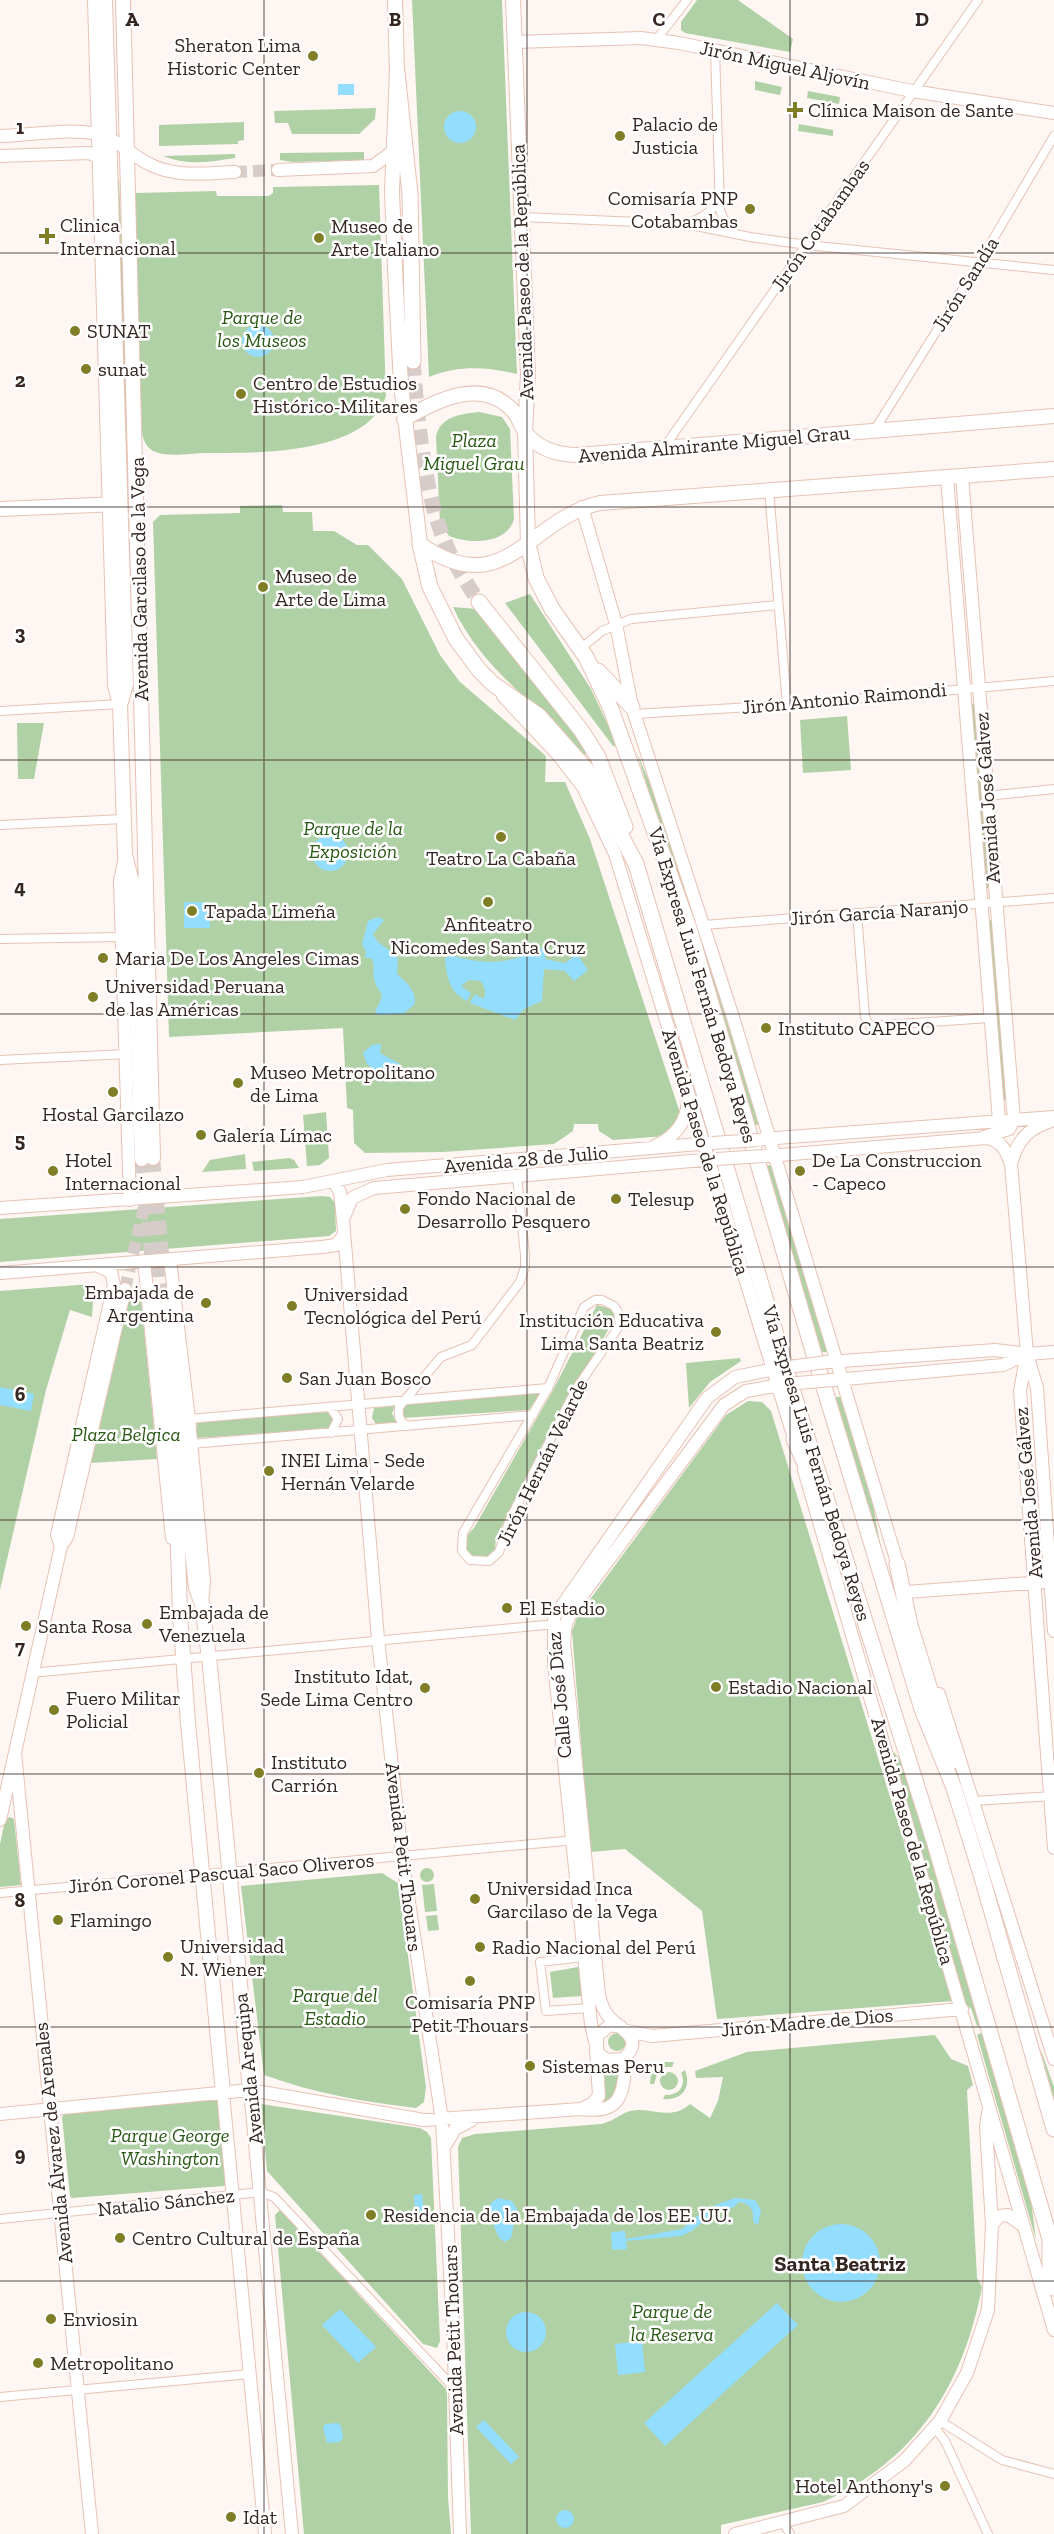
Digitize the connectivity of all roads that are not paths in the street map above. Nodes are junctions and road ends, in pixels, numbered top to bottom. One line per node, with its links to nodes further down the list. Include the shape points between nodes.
1 (95, 0): 17 (main road, Avenida Garcilaso de la Vega)
2 (105, 0): 17 (main road, Avenida Garcilaso de la Vega)
3 (123, 0): 17 (main road, Avenida Garcilaso de la Vega, via 126,127)
4 (395, 0): 11 (main road, Avenida Paseo de la República)
5 (513, 0): 9 (main road, Avenida Paseo de la República)
6 (687, 0): 8 (street)
7 (978, 0): 12 (street, Jirón Cotabambas)
8 (657, 40): 9 (main road, Jirón Miguel Aljovín); 10 (main road, Jirón Miguel Aljovín)
9 (514, 42): 22 (main road, Avenida Paseo de la República)
10 (715, 50): 12 (main road, Jirón Miguel Aljovín); 21 (street)
11 (397, 72): 16 (main road, Avenida Paseo de la República); 28 (highway, via 410,194)
12 (912, 92): 13 (main road, Jirón Miguel Aljovín); 25 (street, Jirón Cotabambas)
13 (1054, 113)
14 (0, 136): 17 (main road)
15 (1054, 136): 26 (street, Jirón Sandía)
16 (392, 152): 19 (main road, via 373,166); 30 (main road, Avenida Paseo de la República)
17 (106, 153): 18 (main road); 20 (main road, via 168,171); 38 (main road, Avenida Garcilaso de la Vega); 39 (main road, Avenida Garcilaso de la Vega)
18 (0, 156)
19 (278, 170)
20 (235, 172)
21 (720, 199): 23 (street, via 706,215); 24 (street, via 723,222)
22 (522, 217): 23 (street); 31 (main road, Avenida Paseo de la República, via 528,374)
23 (686, 224): 24 (street)
24 (729, 232): 25 (street)
25 (807, 245): 26 (street); 33 (street, Jirón Cotabambas)
26 (979, 263): 27 (street); 32 (street, Jirón Sandía)
27 (1054, 270)
28 (413, 361)
29 (1054, 416): 32 (main road, Avenida Almirante Miguel Grau)
30 (404, 420): 31 (main road, Avenida Almirante Miguel Grau, via 447,397 483,394 508,406); 42 (main road, Avenida Paseo de la República)
31 (525, 431): 33 (main road, Avenida Almirante Miguel Grau, via 544,448 565,455); 43 (main road, Avenida Paseo de la República)
32 (874, 431): 33 (main road, Avenida Almirante Miguel Grau)
33 (663, 450)
34 (1054, 469): 35 (main road)
35 (962, 476): 36 (main road); 50 (main road, Avenida José Gálvez)
36 (947, 478): 37 (main road); 51 (main road, Avenida José Gálvez)
37 (769, 490): 40 (main road); 45 (street)
38 (137, 502): 39 (main road); 60 (main road, Avenida Garcilaso de la Vega, via 148,1158 132,882)
39 (115, 504): 41 (main road); 52 (main road, Avenida Garcilaso de la Vega, via 126,684)
40 (582, 507): 43 (main road, via 560,518); 46 (main road)
41 (0, 509)
42 (420, 544): 43 (main road, via 448,560 472,565 508,558); 49 (highway, Avenida Paseo de la República, via 429,587 444,619)
43 (528, 544): 47 (highway, Vía Expresa Luis Fernán Bedoya Reyes, via 536,578)
44 (479, 602): 61 (highway, via 571,716 598,757)
45 (778, 605): 46 (street, via 669,614); 53 (street)
46 (616, 624): 47 (street, via 602,631); 54 (main road)
47 (583, 653): 54 (highway); 127 (highway, Vía Expresa Luis Fernán Bedoya Reyes, via 622,736 690,931 922,1709)
48 (1054, 681): 50 (street, Jirón Antonio Raimondi)
49 (493, 684): 61 (highway, Vía Expresa Luis Fernán Bedoya Reyes, via 539,716 586,770); 72 (main road, Avenida Paseo de la República, via 569,768 601,820 615,854)
50 (978, 687): 51 (street, Jirón Antonio Raimondi); 57 (main road, Avenida José Gálvez)
51 (964, 688): 53 (street, Jirón Antonio Raimondi); 64 (main road, Avenida José Gálvez)
52 (120, 704): 55 (street); 58 (main road, Avenida Garcilaso de la Vega)
53 (787, 705): 54 (street, Jirón Antonio Raimondi)
54 (633, 710): 66 (main road)
55 (0, 711)
56 (1054, 789): 57 (street)
57 (987, 796): 63 (main road, Avenida José Gálvez)
58 (123, 819): 59 (street); 60 (main road, Avenida Garcilaso de la Vega)
59 (0, 825)
60 (125, 855): 67 (main road, Avenida Garcilaso de la Vega, via 120,881)
61 (636, 864): 125 (highway, Vía Expresa Luis Fernán Bedoya Reyes, via 796,1402)
62 (1054, 898): 63 (street, Jirón García Naranjo)
63 (995, 903): 64 (street, Jirón García Naranjo); 74 (main road, Avenida José Gálvez)
64 (981, 904): 65 (street, Jirón García Naranjo); 69 (main road, Avenida José Gálvez)
65 (857, 913): 66 (street, Jirón García Naranjo); 69 (street, via 865,1017 870,1026)
66 (704, 925): 77 (main road)
67 (124, 937): 68 (street); 70 (main road, Avenida Garcilaso de la Vega)
68 (0, 939)
69 (990, 1018): 75 (main road, Avenida José Gálvez)
70 (127, 1054): 71 (street); 85 (main road, Avenida Garcilaso de la Vega)
71 (0, 1060)
72 (688, 1095): 78 (main road, Avenida Paseo de la República); 79 (main road, via 679,1129 664,1142)
73 (1054, 1119): 74 (main road, Avenida 28 de Julio); 82 (main road, via 1024,1135)
74 (1014, 1120): 75 (main road, Avenida 28 de Julio); 76 (main road, Avenida 28 de Julio, via 1004,1133)
75 (999, 1121): 77 (main road, Avenida 28 de Julio)
76 (980, 1138): 80 (main road, Avenida 28 de Julio); 82 (main road, via 999,1143)
77 (763, 1139): 78 (main road, Avenida 28 de Julio, bridge); 80 (main road)
78 (707, 1144): 79 (main road, Avenida 28 de Julio); 81 (main road, Avenida Paseo de la República)
79 (646, 1149): 84 (main road, Avenida 28 de Julio, via 387,1170)
80 (768, 1156): 81 (main road, Avenida 28 de Julio, bridge); 97 (main road)
81 (712, 1159): 83 (main road, Avenida 28 de Julio); 98 (main road, Avenida Paseo de la República)
82 (1011, 1164): 96 (main road, Avenida José Gálvez)
83 (517, 1176): 87 (main road, Avenida 28 de Julio, via 371,1189 352,1198); 102 (street, via 525,1255 519,1282 472,1345 441,1357)
84 (334, 1182): 85 (main road, Avenida 28 de Julio); 87 (main road, Avenida Petit Thouars, via 340,1194)
85 (130, 1200): 86 (main road, Avenida 28 de Julio)
86 (0, 1208)
87 (343, 1220): 88 (main road, Avenida Petit Thouars)
88 (344, 1235): 89 (main road, via 338,1243 328,1246); 103 (main road, Avenida Petit Thouars)
89 (170, 1260): 90 (main road); 94 (main road, Avenida Arequipa)
90 (144, 1262): 91 (main road); 94 (main road, Avenida Arequipa)
91 (94, 1265): 92 (main road); 112 (main road, via 111,1272 114,1285 57,1535)
92 (0, 1273)
93 (125, 1289): 112 (main road, via 67,1537)
94 (162, 1308): 106 (main road, Avenida Arequipa); 117 (main road, Avenida Arequipa); 123 (main road, Avenida Arequipa)
95 (1054, 1352): 96 (main road)
96 (1027, 1354): 97 (main road, Calle José Díaz, via 995,1350); 99 (main road, Calle José Díaz, via 1003,1365); 114 (main road, Avenida José Gálvez, via 1037,1388); 115 (main road, Avenida José Gálvez, via 1020,1391)
97 (831, 1362): 98 (main road, Calle José Díaz, bridge); 99 (main road)
98 (777, 1368): 100 (main road, Avenida Paseo de la República); 119 (main road, Calle José Díaz, via 735,1377 707,1398 556,1610)
99 (837, 1380): 100 (main road, Calle José Díaz, bridge); 113 (main road)
100 (782, 1384): 110 (main road, Avenida Paseo de la República); 118 (main road, Calle José Díaz, via 739,1394 719,1410 575,1605)
101 (548, 1388): 102 (street, Jirón Hernán Velarde); 105 (street, Jirón Hernán Velarde); 105 (street, Jirón Hernán Velarde, via 584,1308 602,1300 615,1306 620,1318 617,1331 576,1389 510,1519 499,1552 489,1561 470,1560 462,1551 460,1539)
102 (405, 1402): 103 (street, Jirón Hernán Velarde); 107 (street, via 398,1415)
103 (358, 1405): 104 (street, Jirón Hernán Velarde); 108 (main road, Avenida Petit Thouars)
104 (330, 1407): 106 (street, Jirón Hernán Velarde); 109 (street, via 338,1419)
105 (533, 1415): 107 (street, Jirón Hernán Velarde)
106 (189, 1419): 111 (main road, Avenida Arequipa)
107 (407, 1426): 108 (street, Jirón Hernán Velarde)
108 (362, 1430): 109 (street, Jirón Hernán Velarde); 121 (main road, Avenida Petit Thouars)
109 (331, 1433): 111 (street, Jirón Hernán Velarde)
110 (794, 1439): 125 (highway, via 822,1502 889,1725); 140 (main road, Avenida Paseo de la República)
111 (191, 1444): 117 (main road, Avenida Arequipa, via 204,1582)
112 (61, 1546): 124 (main road)
113 (897, 1564): 116 (main road); 127 (highway, via 910,1625 953,1764)
114 (1052, 1582): 115 (main road); 120 (main road, Avenida José Gálvez)
115 (1036, 1583): 116 (main road); 128 (main road, Avenida José Gálvez)
116 (906, 1592): 129 (main road)
117 (201, 1604): 122 (main road, Avenida Arequipa)
118 (566, 1623): 119 (street); 131 (main road, Calle José Díaz, via 564,1643)
119 (552, 1624): 121 (street); 131 (main road, Calle José Díaz)
120 (1054, 1631)
121 (378, 1639): 122 (street); 133 (main road, Avenida Petit Thouars)
122 (209, 1655): 123 (street); 134 (main road, Avenida Arequipa)
123 (183, 1658): 124 (street); 135 (main road, Avenida Arequipa)
124 (31, 1673): 126 (main road)
125 (903, 1742): 164 (highway, Vía Expresa Luis Fernán Bedoya Reyes)
126 (15, 1753): 130 (main road); 136 (main road, Avenida Álvarez de Arenales)
127 (954, 1788): 156 (highway, Vía Expresa Luis Fernán Bedoya Reyes)
128 (1052, 1797): 129 (street); 132 (main road, Avenida José Gálvez)
129 (973, 1801): 142 (main road)
130 (0, 1820)
131 (578, 1840): 133 (street, Jirón Coronel Pascual Saco Oliveros); 138 (main road, Calle José Díaz)
132 (1054, 1848)
133 (402, 1856): 134 (street, Jirón Coronel Pascual Saco Oliveros); 155 (main road, Avenida Petit Thouars)
134 (228, 1871): 135 (street, Jirón Coronel Pascual Saco Oliveros); 148 (main road, Avenida Arequipa)
135 (201, 1874): 136 (street, Jirón Coronel Pascual Saco Oliveros); 149 (main road, Avenida Arequipa)
136 (28, 1891): 137 (street, Jirón Coronel Pascual Saco Oliveros); 151 (main road, Avenida Álvarez de Arenales)
137 (0, 1893)
138 (587, 1950): 139 (main road, Calle José Díaz); 139 (street, via 540,1962 546,2011); 143 (main road, Calle José Díaz, via 603,2008)
139 (590, 2008): 145 (main road, Calle José Díaz)
140 (962, 2009): 144 (main road, Jirón Madre de Dios); 150 (main road, Avenida Paseo de la República)
141 (1054, 2009): 142 (main road)
142 (1040, 2010): 147 (main road)
143 (624, 2029): 144 (main road, Jirón Madre de Dios); 145 (main road, via 605,2028); 146 (main road, via 631,2039)
144 (652, 2036): 146 (main road, Jirón Madre de Dios)
145 (595, 2044): 146 (main road, via 601,2057 611,2062); 152 (main road, via 599,2096)
146 (629, 2052): 152 (main road, via 622,2091 615,2105 603,2110)
147 (1054, 2059)
148 (250, 2090): 149 (main road); 155 (main road); 158 (main road, Avenida Arequipa)
149 (223, 2093): 151 (main road); 159 (main road, Avenida Arequipa)
150 (990, 2104): 162 (main road, via 986,2126); 163 (main road, Avenida Paseo de la República)
151 (50, 2109): 153 (main road); 160 (main road, Avenida Álvarez de Arenales)
152 (581, 2109): 154 (main road)
153 (0, 2114)
154 (482, 2117): 155 (main road); 157 (main road, via 458,2127)
155 (442, 2120): 157 (main road, Avenida Petit Thouars)
156 (1054, 2130)
157 (444, 2148): 169 (main road, Avenida Petit Thouars)
158 (260, 2192): 159 (street, Natalio Sánchez); 169 (street, via 283,2204); 176 (main road, Avenida Arequipa)
159 (233, 2195): 160 (street, Natalio Sánchez); 167 (main road, Avenida Arequipa)
160 (59, 2213): 161 (street, Natalio Sánchez); 168 (main road, Avenida Álvarez de Arenales)
161 (0, 2218)
162 (992, 2225): 163 (main road, via 999,2216 1008,2215); 171 (main road, via 991,2279 984,2328 967,2373)
163 (1023, 2226): 165 (main road, Avenida Paseo de la República)
164 (1052, 2246): 165 (highway, Vía Expresa Luis Fernán Bedoya Reyes)
165 (1050, 2295): 166 (main road, Avenida Paseo de la República)
166 (1054, 2331)
167 (250, 2374): 168 (street); 175 (main road, Avenida Arequipa)
168 (77, 2389): 170 (street); 174 (main road, Avenida Álvarez de Arenales)
169 (456, 2389): 177 (main road, Avenida Petit Thouars)
170 (0, 2397)
171 (938, 2424): 172 (street, via 1002,2460); 173 (main road, via 891,2472 844,2506); 180 (street)
172 (1054, 2474)
173 (783, 2522): 178 (main road); 179 (street)
174 (92, 2534)
175 (265, 2534)
176 (292, 2534)
177 (460, 2534)
178 (735, 2534)
179 (790, 2534)
180 (988, 2534)

